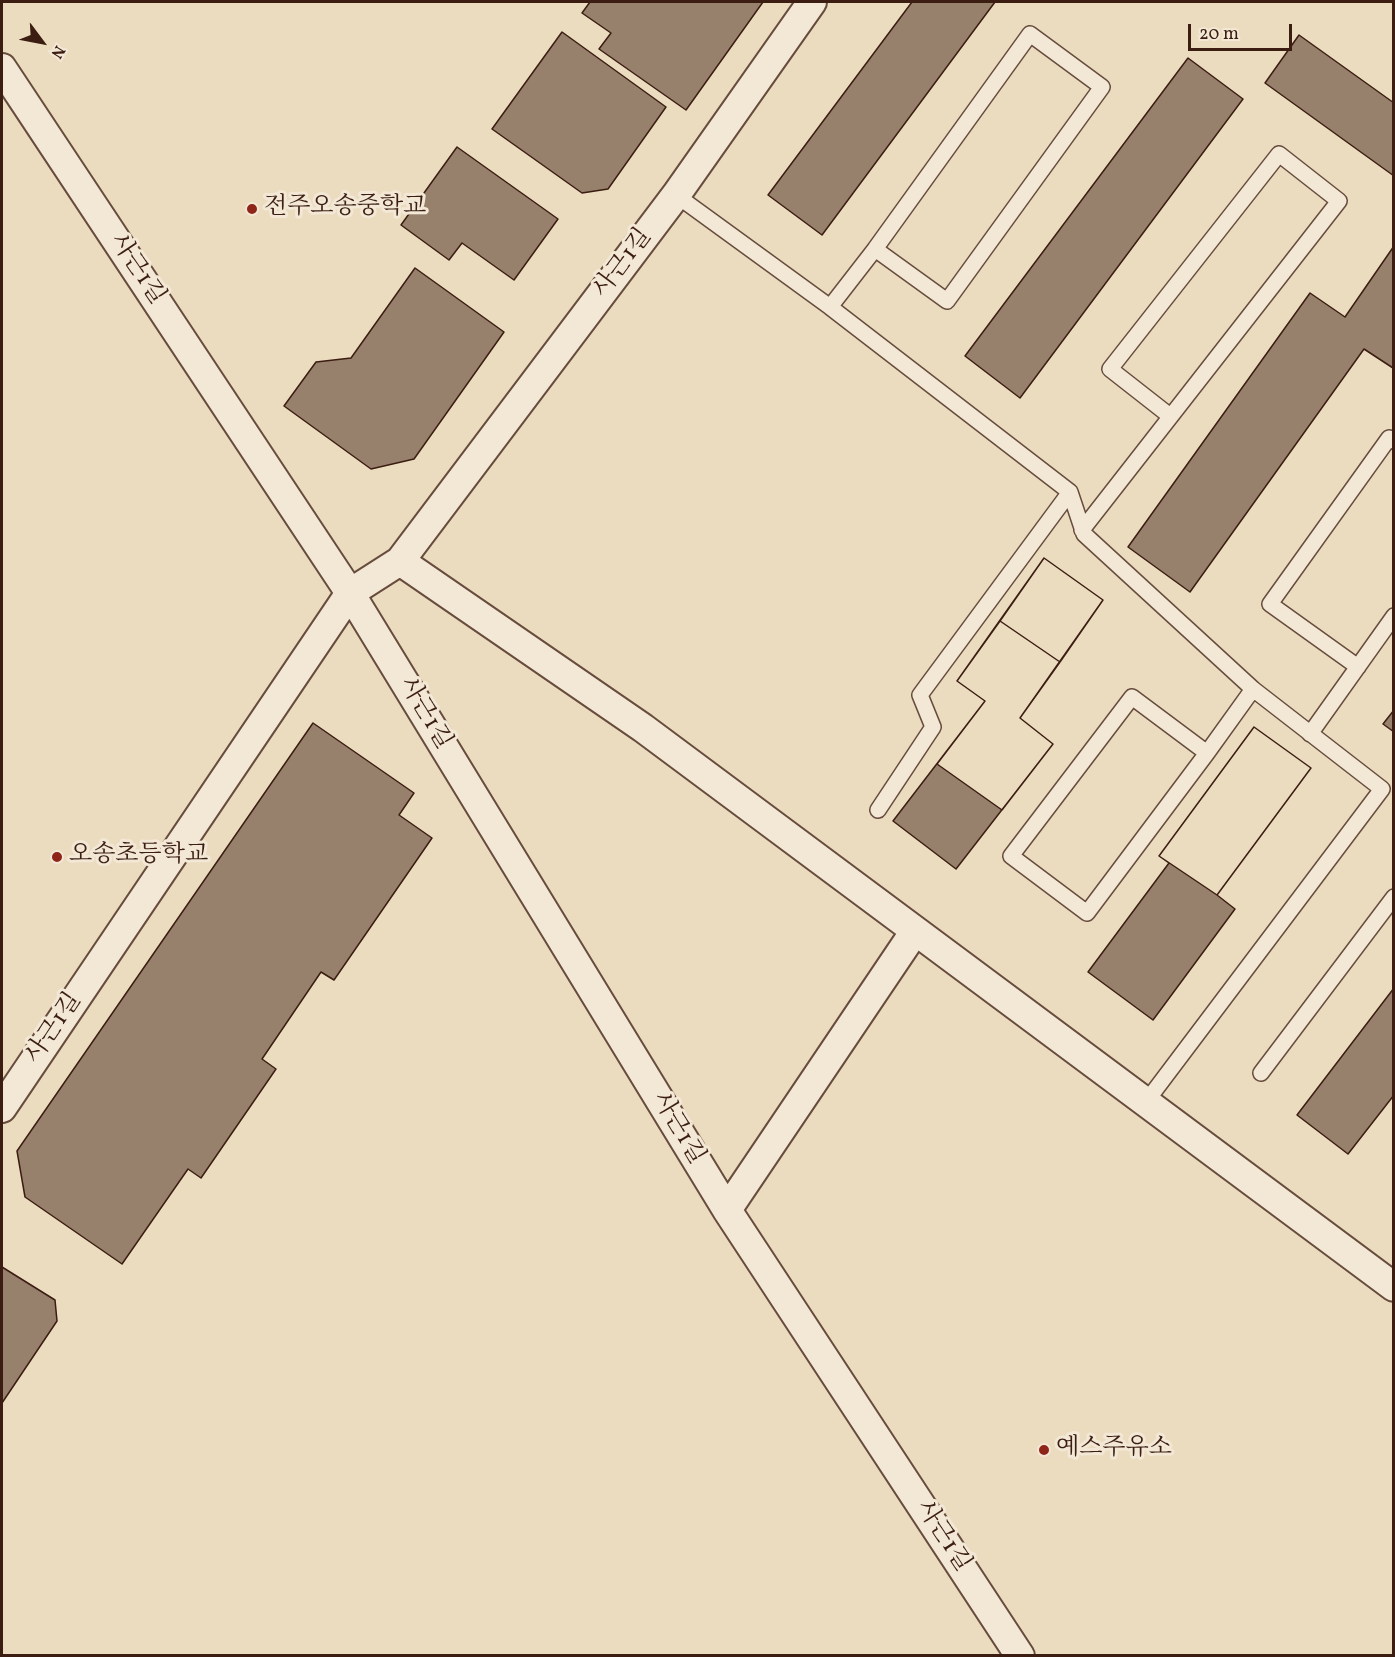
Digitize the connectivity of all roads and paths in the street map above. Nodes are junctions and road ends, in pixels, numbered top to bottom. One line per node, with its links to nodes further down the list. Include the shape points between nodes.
1 (812, 2): 3 (street, 사근1길)
2 (2, 68): 11 (street, 사근1길)
3 (676, 195): 5 (lane); 10 (street, 사근1길)
4 (875, 249): 4 (lane, via 1030,34 1102,87 947,301); 5 (lane)
5 (830, 307): 8 (lane)
6 (1170, 416): 6 (lane, via 1339,201 1279,154 1110,369); 9 (lane)
7 (1394, 441): 13 (lane, via 1389,438 1270,604)
8 (1070, 492): 9 (lane); 18 (lane, via 920,695 933,727)
9 (1082, 530): 14 (lane)
10 (400, 561): 11 (street, 사근1길); 20 (street, via 643,728)
11 (350, 593): 23 (street, 사근1길); 24 (street, 사근1길)
12 (1394, 616): 13 (lane)
13 (1358, 667): 15 (lane)
14 (1252, 689): 15 (lane); 16 (lane)
15 (1310, 734): 17 (lane)
16 (1207, 753): 16 (lane, via 1087,914 1011,856 1132,697)
17 (1388, 793): 22 (lane)
18 (878, 810)
19 (1394, 897): 21 (lane)
20 (915, 931): 22 (street); 24 (street)
21 (1261, 1073)
22 (1146, 1102): 25 (street)
23 (2, 1108)
24 (727, 1210): 26 (street, 사근1길)
25 (1394, 1287)
26 (1020, 1656)

